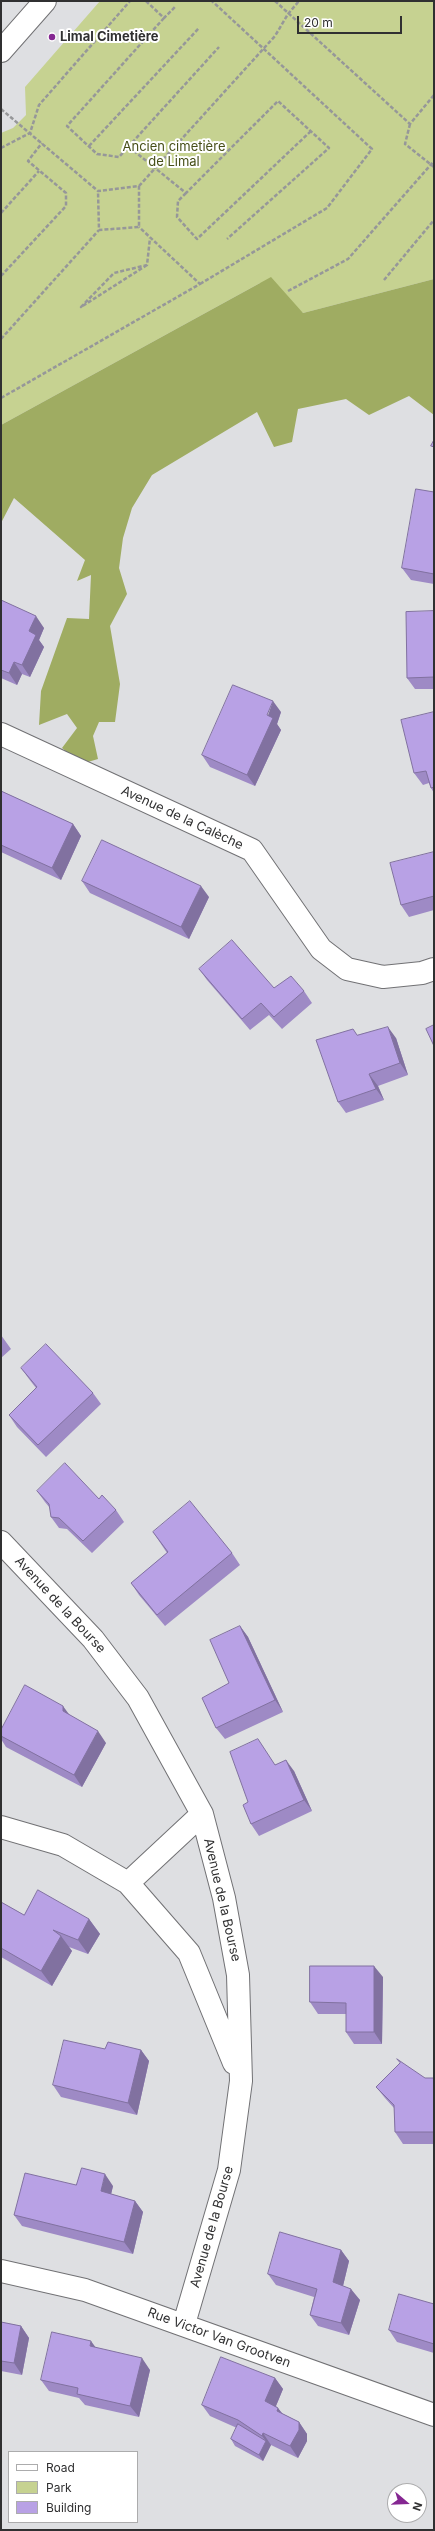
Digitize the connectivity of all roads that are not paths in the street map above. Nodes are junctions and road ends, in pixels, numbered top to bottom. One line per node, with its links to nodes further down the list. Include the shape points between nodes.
1 (45, 1): 2 (street)
2 (1, 51)
3 (1, 734): 4 (street, Avenue de la Calèche, via 252,850 321,949 347,969 383,977 422,973)
4 (434, 969)
5 (1, 1542): 6 (street, Avenue de la Bourse, via 93,1639 138,1698)
6 (202, 1814): 8 (street, Avenue de la Bourse); 9 (street, Avenue de la Bourse, via 224,1898 238,1975)
7 (1, 1827): 8 (street, Avenue de la Bourse, via 63,1845)
8 (128, 1883): 9 (street, Avenue de la Bourse, via 189,1953 221,2026)
9 (241, 2081): 11 (street, Avenue de la Bourse, via 229,2170)
10 (1, 2271): 11 (street, Rue Victor Van Grootven, via 85,2290)
11 (184, 2324): 12 (street, Rue Victor Van Grootven)
12 (434, 2415)

